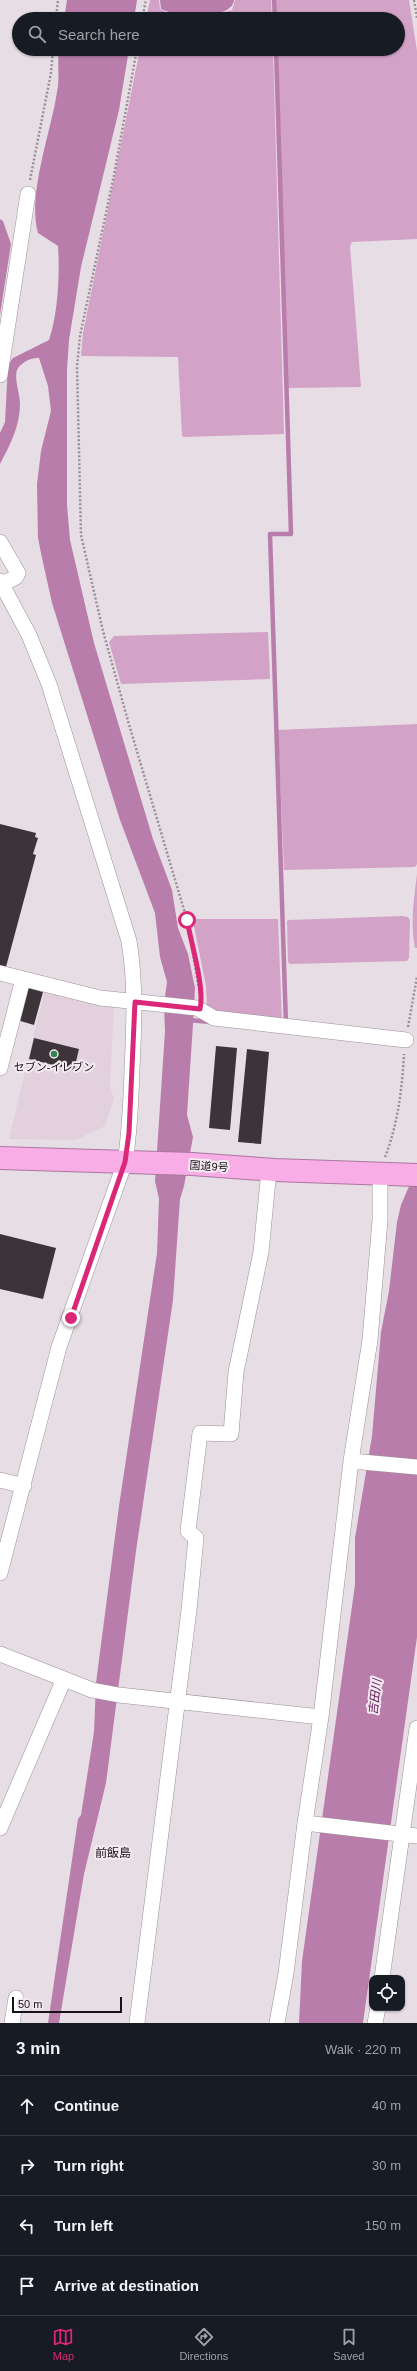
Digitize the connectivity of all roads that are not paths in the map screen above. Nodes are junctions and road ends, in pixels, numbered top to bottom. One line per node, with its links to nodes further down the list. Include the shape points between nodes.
1 (28, 194): 2 (street)
2 (0, 375)
3 (0, 542): 4 (street, via 18,573 16,577)
4 (1, 582): 7 (street, via 32,641 68,738 129,941 134,971)
5 (0, 973): 6 (street)
6 (23, 979): 7 (street, via 100,998); 9 (street)
7 (135, 1002): 8 (street, via 197,1009 214,1018 284,1028); 11 (street, via 129,1133)
8 (406, 1040)
9 (0, 1068)
10 (0, 1158): 11 (highway, 国道9号)
11 (125, 1162): 12 (highway, 国道9号); 18 (street, via 59,1347)
12 (269, 1170): 13 (highway, 国道9号); 22 (street, via 261,1252 236,1372 231,1434 200,1432 188,1531 196,1538)
13 (386, 1175): 14 (highway, 国道9号); 15 (street, via 370,1340)
14 (417, 1175)
15 (351, 1461): 16 (street); 23 (street)
16 (417, 1467)
17 (0, 1480): 18 (street)
18 (24, 1486): 19 (street)
19 (0, 1573)
20 (0, 1654): 21 (street)
21 (64, 1679): 22 (street, via 92,1690); 26 (street)
22 (177, 1702): 23 (street); 32 (street)
23 (322, 1717): 25 (street)
24 (417, 1728): 27 (street)
25 (311, 1823): 27 (street); 33 (street)
26 (0, 1828)
27 (404, 1835): 28 (street)
28 (382, 1975)
29 (16, 1998): 31 (street)
30 (377, 2011): 34 (street)
31 (12, 2023)
32 (137, 2023)
33 (278, 2023)
34 (375, 2023)

